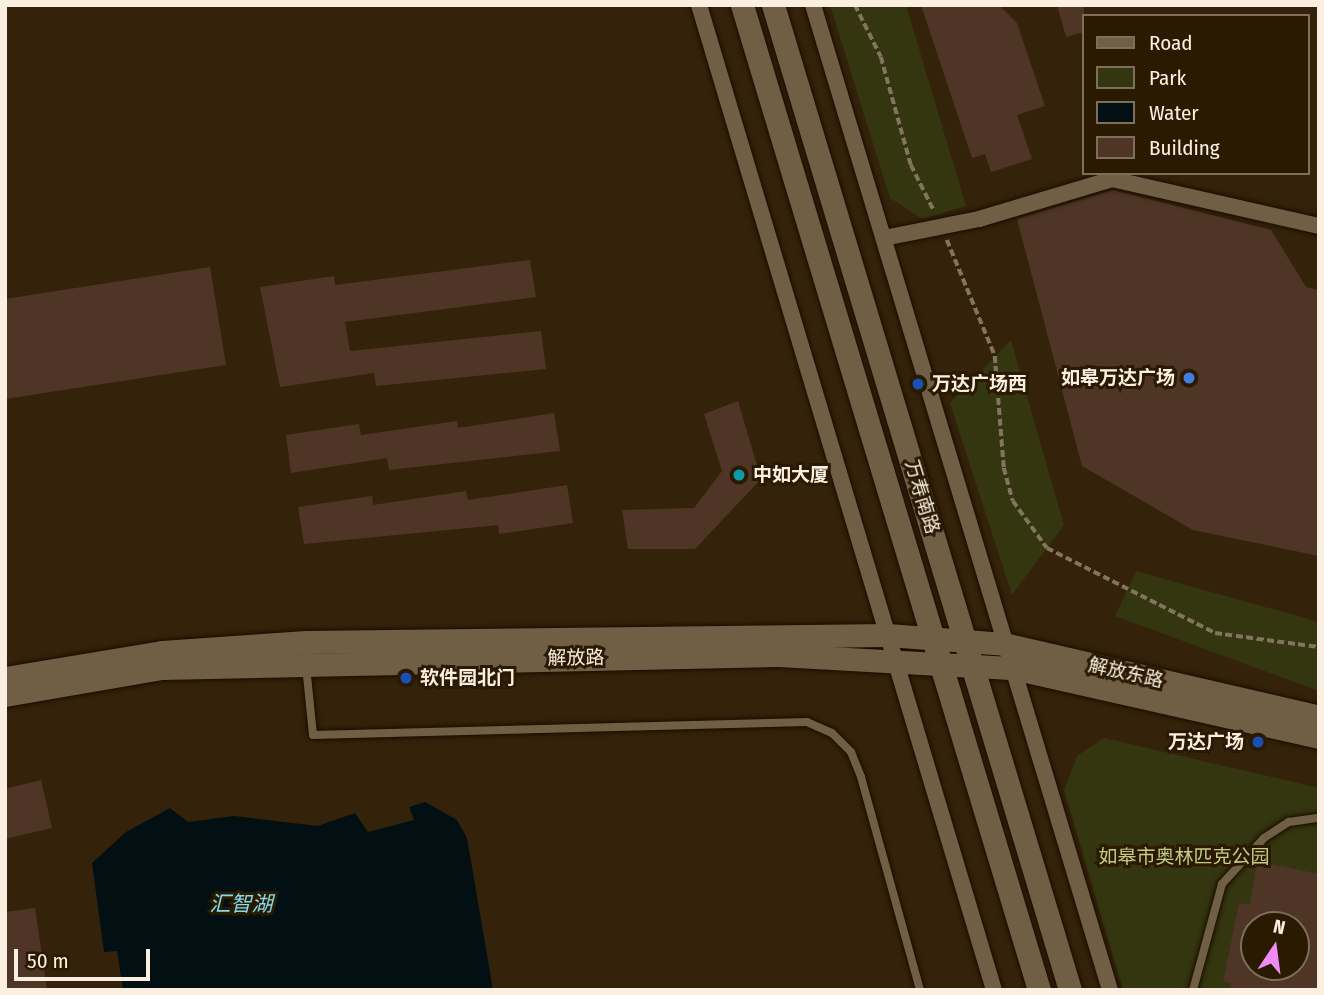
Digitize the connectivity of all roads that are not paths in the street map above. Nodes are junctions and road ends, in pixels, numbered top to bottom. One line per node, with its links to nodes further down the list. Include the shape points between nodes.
1 (699, 5): 7 (street)
2 (743, 5): 8 (street, 万寿南路)
3 (773, 5): 9 (street, 万寿南路)
4 (813, 5): 6 (street)
5 (1319, 226): 6 (street, via 1112,178 942,228)
6 (884, 238): 10 (street)
7 (888, 635): 8 (street, 解放路); 11 (street, 解放路); 12 (street)
8 (931, 637): 9 (street, 解放东路); 13 (street, 万寿南路)
9 (966, 641): 10 (street, 解放东路); 14 (street, 万寿南路)
10 (1004, 644): 15 (street); 18 (street, 解放东路)
11 (306, 652): 12 (street, 解放路); 16 (street, 解放路, via 162,652); 17 (street, 解放路, via 162,668); 21 (lane, via 313,735 807,722 832,733 851,752 861,777)
12 (895, 659): 13 (street, 解放路); 22 (street)
13 (940, 663): 14 (street, 解放东路); 23 (street, 万寿南路)
14 (972, 665): 15 (street, 解放东路); 24 (street, 万寿南路)
15 (1013, 668): 19 (street, 解放东路); 25 (street)
16 (5, 678)
17 (5, 695)
18 (1319, 718)
19 (1319, 737)
20 (1319, 818): 26 (lane, via 1289,822 1264,838 1222,884)
21 (920, 990)
22 (994, 990)
23 (1039, 990)
24 (1070, 990)
25 (1111, 990)
26 (1193, 990)

